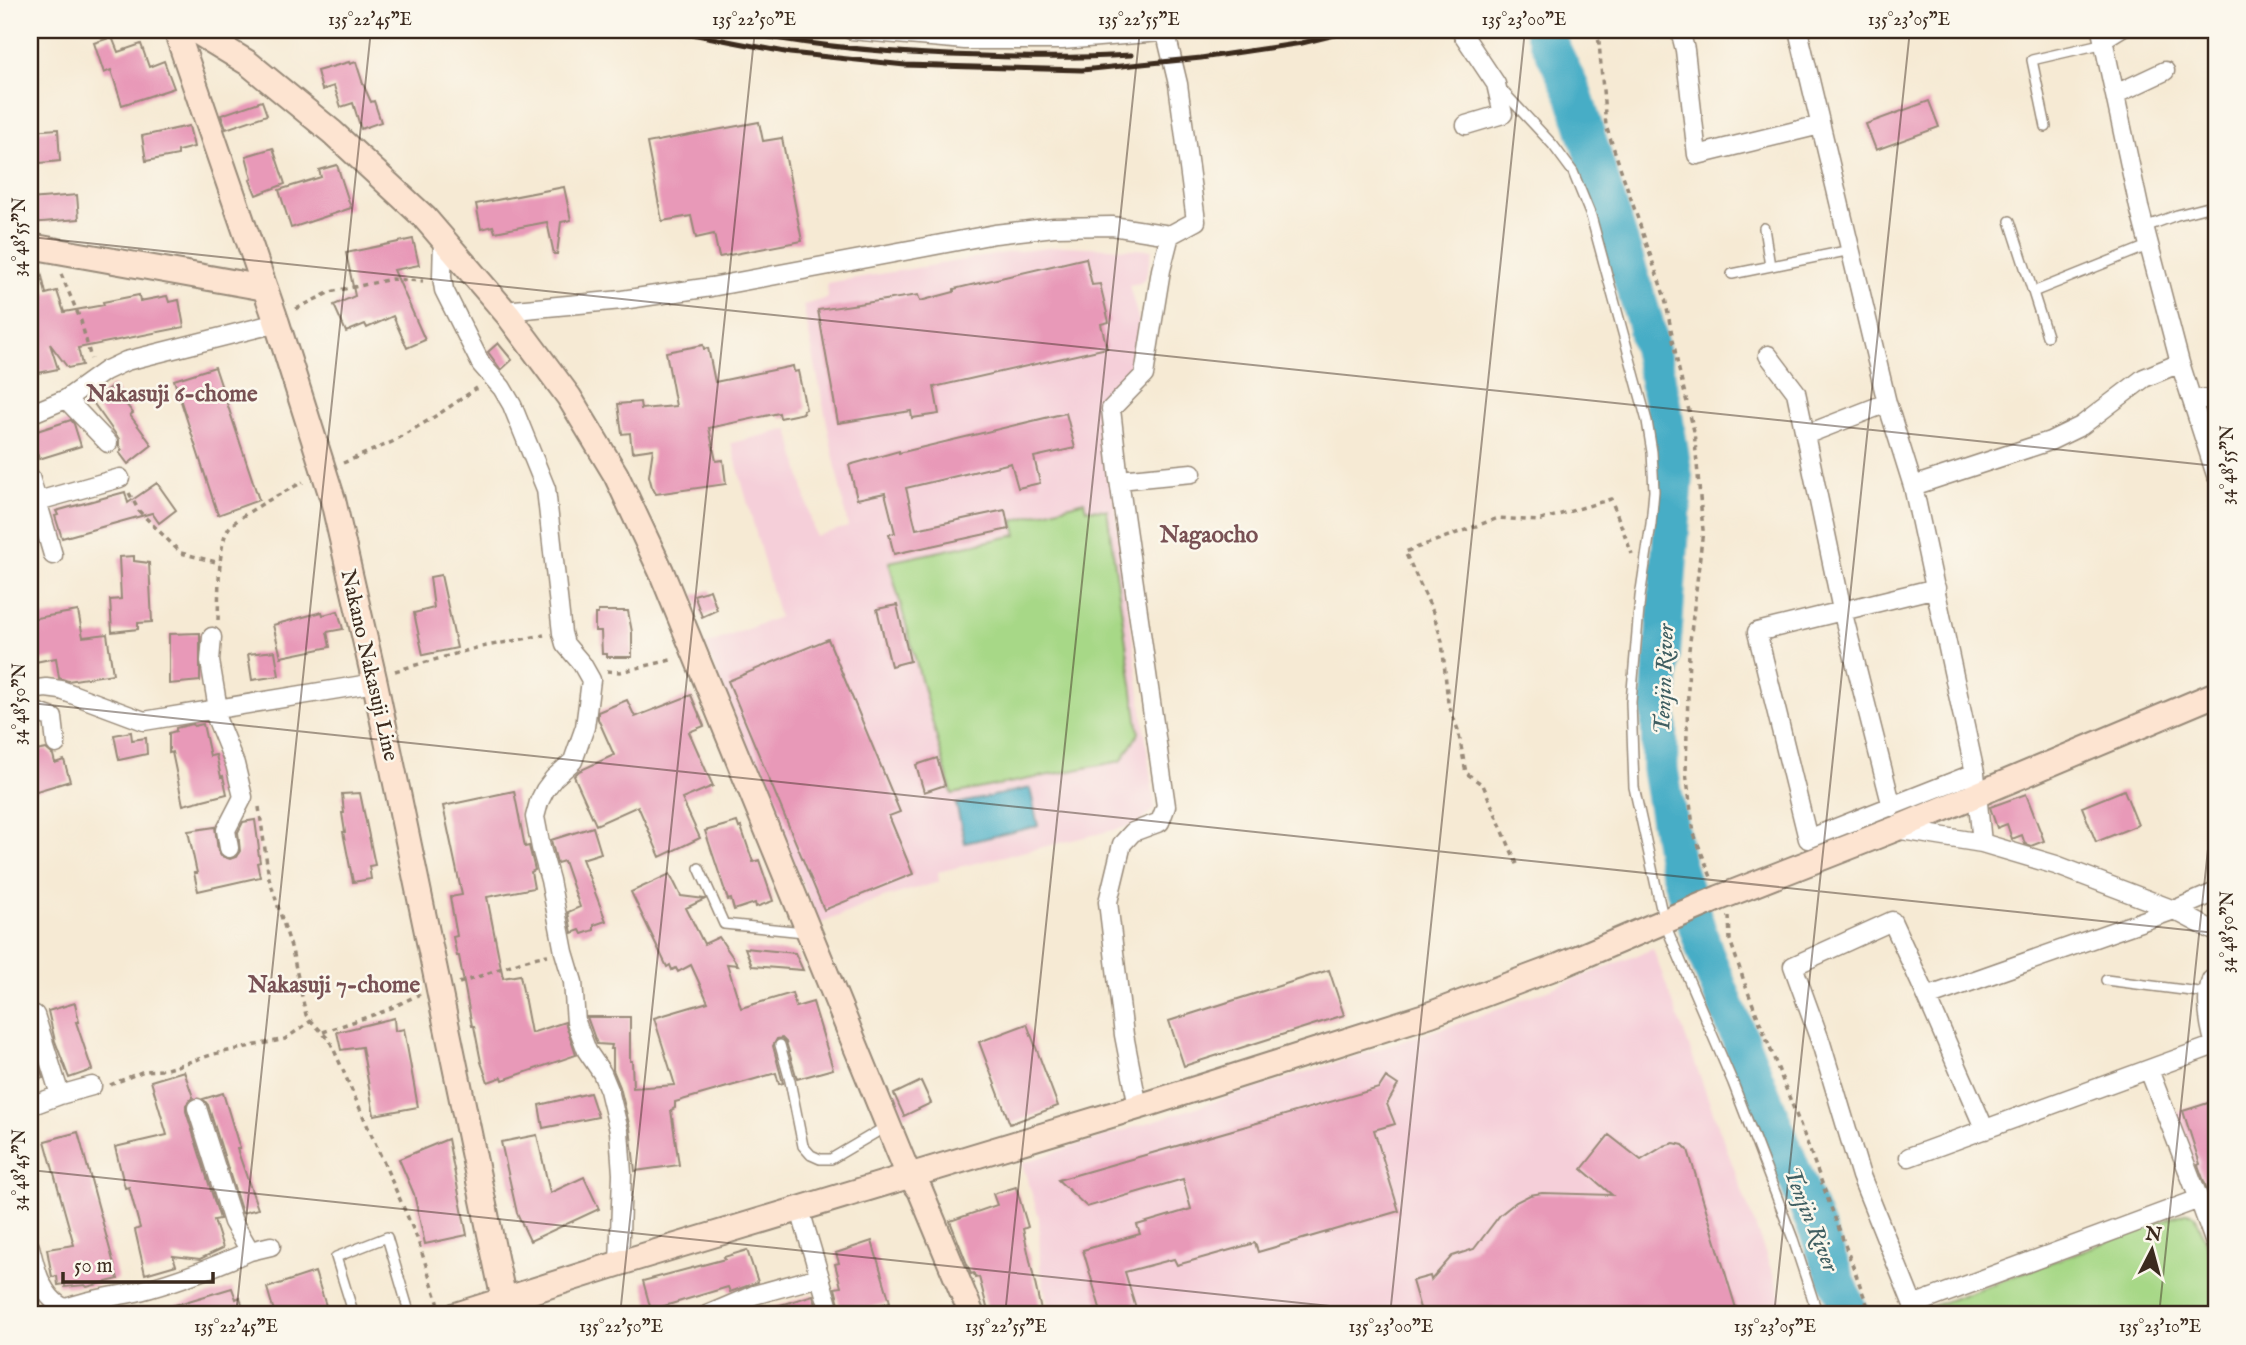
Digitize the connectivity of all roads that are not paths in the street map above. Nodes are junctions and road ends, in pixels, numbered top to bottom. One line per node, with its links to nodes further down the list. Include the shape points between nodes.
1 (176, 30): 29 (street, Nakano Nakasuji Line)
2 (194, 30): 23 (street, via 248,63 332,132)
3 (851, 30): 10 (street)
4 (1185, 30): 9 (street)
5 (1460, 30): 13 (street)
6 (1680, 30): 16 (street, via 1697,155)
7 (1798, 30): 16 (street)
8 (2126, 30): 11 (lane)
9 (1166, 31): 10 (street, via 1062,40); 22 (street, via 1178,84 1196,221)
10 (961, 35)
11 (2103, 36): 14 (street); 17 (lane, via 2032,60)
12 (2165, 71): 14 (street)
13 (1496, 84): 15 (street, via 1503,114); 68 (lane, via 1573,172 1591,216 1647,421 1653,502 1630,702 1631,746 1634,787)
14 (2116, 94): 20 (street)
15 (1466, 125)
16 (1820, 125): 26 (street)
17 (2046, 127)
18 (2216, 205): 20 (lane)
19 (2011, 221): 30 (lane)
20 (2145, 227): 24 (street)
21 (1764, 228): 27 (lane)
22 (1170, 235): 31 (street, via 1112,226 1054,226 711,287); 48 (street, via 1144,375 1111,408)
23 (443, 239): 31 (street); 93 (street, via 444,290 481,364 512,405 546,489 562,633 591,680 585,727 573,761 545,790 535,817 573,982 576,1022 602,1073 619,1131)
24 (2150, 245): 30 (lane); 35 (street)
25 (30, 246): 29 (street)
26 (1851, 250): 27 (lane); 39 (street)
27 (1770, 266): 28 (lane)
28 (1732, 274)
29 (265, 288): 32 (street, Nakano Nakasuji Line)
30 (2033, 292): 33 (lane)
31 (504, 311): 69 (street, via 569,397 616,475 661,571)
32 (283, 318): 38 (street, via 126,361); 55 (street, Nakano Nakasuji Line)
33 (2048, 336)
34 (1768, 355): 41 (street, via 1796,392)
35 (2180, 363): 36 (street); 49 (street, via 2144,378 2081,426 2050,441)
36 (2193, 399): 37 (street); 43 (street)
37 (2216, 399)
38 (66, 400): 40 (street); 42 (street)
39 (1887, 403): 41 (street); 49 (street)
40 (30, 414)
41 (1805, 435): 53 (street)
42 (108, 443)
43 (2213, 454): 45 (street)
44 (1192, 473): 48 (street)
45 (2216, 475)
46 (30, 477): 50 (street)
47 (120, 478): 50 (street)
48 (1119, 480): 81 (street, via 1166,806 1160,822 1133,832 1122,844 1108,902)
49 (1913, 486): 52 (street)
50 (38, 501): 51 (street)
51 (53, 555)
52 (1936, 588): 53 (street); 61 (street)
53 (1842, 610): 62 (street); 62 (street, via 1757,632 1808,838)
54 (212, 637): 58 (street)
55 (383, 678): 58 (street); 95 (street, Nakano Nakasuji Line)
56 (30, 690): 58 (street, via 61,690 144,721)
57 (2216, 694): 61 (street)
58 (215, 709): 64 (street, via 243,797 226,830)
59 (30, 710): 60 (street, via 53,718)
60 (56, 744)
61 (1977, 784): 62 (street); 63 (street)
62 (1893, 818): 63 (street); 68 (street)
63 (1982, 843): 67 (street, via 2056,865)
64 (229, 848)
65 (699, 868): 69 (lane, via 724,924)
66 (2216, 892): 67 (street)
67 (2174, 910): 70 (street); 73 (street)
68 (1661, 923): 81 (street, via 1431,1014); 104 (lane, via 1738,1096)
69 (810, 932): 83 (street)
70 (2216, 932)
71 (2106, 980): 72 (lane)
72 (2212, 985): 75 (street, via 2210,1028)
73 (1927, 997): 84 (street); 96 (street, via 1892,921 1793,966 1861,1176)
74 (35, 1015): 79 (street)
75 (2216, 1044): 77 (street)
76 (780, 1045): 83 (lane, via 806,1151 831,1159)
77 (2149, 1069): 84 (street); 87 (street)
78 (92, 1086): 79 (street)
79 (60, 1096): 80 (street)
80 (30, 1106)
81 (1138, 1107): 86 (street)
82 (195, 1121): 92 (street, via 222,1165 233,1222)
83 (888, 1125): 86 (street)
84 (1985, 1130): 85 (street)
85 (1909, 1157)
86 (910, 1177): 88 (street); 103 (street, via 920,1190)
87 (2199, 1199): 90 (street); 96 (street)
88 (783, 1210): 93 (street, via 732,1223); 94 (street)
89 (271, 1246): 92 (street)
90 (2216, 1246)
91 (30, 1247): 98 (street, via 46,1290 55,1303)
92 (250, 1251): 98 (street, via 206,1271 188,1268 135,1292 115,1287)
93 (620, 1264): 95 (street)
94 (819, 1277): 101 (street, via 754,1295); 102 (street)
95 (505, 1308): 97 (street)
96 (1913, 1310)
97 (448, 1311)
98 (70, 1312)
99 (355, 1315): 100 (lane, via 337,1257 387,1237)
100 (410, 1315)
101 (707, 1315)
102 (831, 1315)
103 (972, 1315)
104 (1818, 1315)

